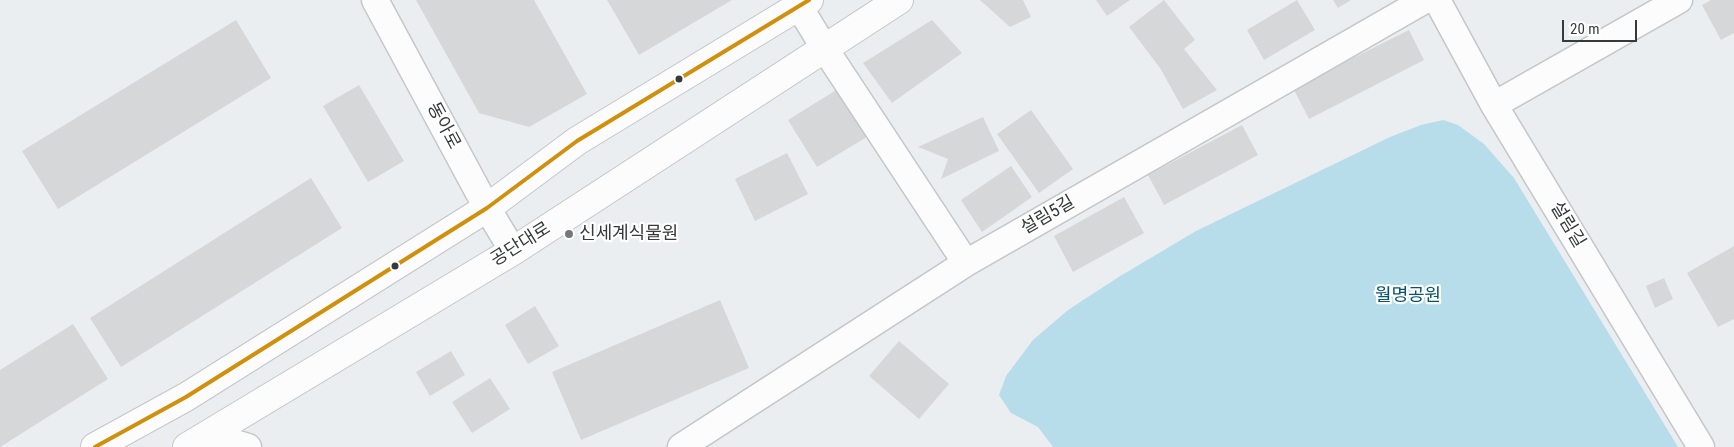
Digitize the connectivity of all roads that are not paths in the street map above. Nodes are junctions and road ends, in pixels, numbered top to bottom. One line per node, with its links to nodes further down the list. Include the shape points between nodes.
1 (375, 0): 9 (street, 동아로)
2 (899, 0): 7 (street, 공단대로)
3 (1425, 0): 11 (street, 설림5길)
4 (1437, 0): 8 (street, 설림길)
5 (1679, 0): 8 (street)
6 (801, 2): 7 (street); 9 (street, via 577,141)
7 (825, 50): 10 (street, 공단대로); 11 (street)
8 (1494, 105): 16 (street, 설림길)
9 (487, 208): 10 (street, 동아로); 13 (street, via 186,397)
10 (513, 251): 12 (street, 공단대로)
11 (966, 263): 15 (street, 설림5길)
12 (198, 441): 14 (street)
13 (95, 447)
14 (248, 447)
15 (681, 447)
16 (1701, 447)

